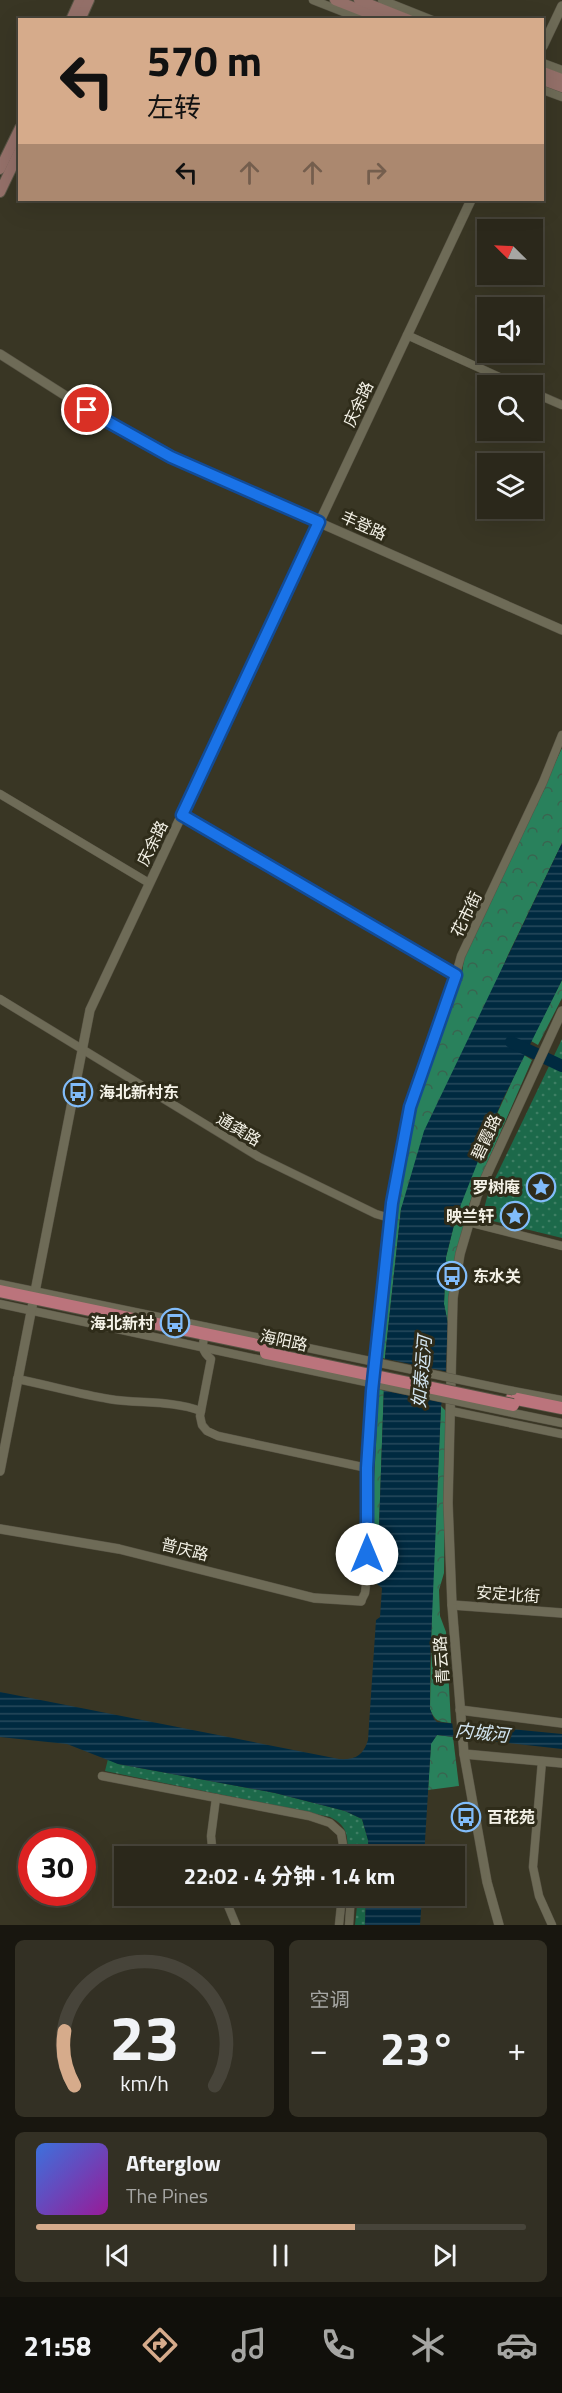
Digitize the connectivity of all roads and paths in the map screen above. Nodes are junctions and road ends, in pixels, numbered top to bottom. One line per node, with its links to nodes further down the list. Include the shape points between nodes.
1 (80, 0): 8 (main road)
2 (89, 0): 9 (main road)
3 (313, 0): 10 (street)
4 (335, 0): 11 (main road)
5 (358, 0): 12 (main road)
6 (382, 0): 13 (street)
7 (562, 6): 14 (street)
8 (72, 18)
9 (81, 18)
10 (359, 18)
11 (381, 18)
12 (404, 18)
13 (427, 18)
14 (544, 44)
15 (544, 63): 16 (street)
16 (562, 70)
17 (544, 72): 18 (main road)
18 (562, 79)
19 (544, 80): 20 (main road)
20 (562, 87)
21 (544, 90): 22 (street)
22 (562, 97)
23 (18, 132): 25 (main road)
24 (18, 154): 26 (main road)
25 (0, 169)
26 (0, 192)
27 (471, 201): 28 (street, 庆余路)
28 (407, 335): 30 (street); 33 (street, 庆余路)
29 (0, 354): 33 (street, 丰登路, via 135,438)
30 (495, 375)
31 (543, 397): 32 (street)
32 (562, 405)
33 (319, 522): 34 (street, 丰登路); 37 (street, 庆余路)
34 (562, 630)
35 (562, 735): 39 (street, 花市街, via 461,956)
36 (0, 794): 38 (street)
37 (182, 815): 38 (street, 庆余路); 39 (street)
38 (149, 883): 42 (street, 庆余路, via 94,999)
39 (456, 975): 43 (street, 花市街, via 410,1107)
40 (0, 999): 42 (street, 通龚路)
41 (562, 1011): 44 (street, 碧霞路, via 488,1168)
42 (81, 1049): 43 (street, 通龚路, via 259,1157 376,1215); 49 (street, 庆余路)
43 (390, 1218): 62 (street, 花市街)
44 (468, 1222): 45 (street); 53 (street, 碧霞路, via 453,1298)
45 (562, 1246)
46 (0, 1284): 49 (street)
47 (0, 1291): 49 (main road, 海阳路)
48 (0, 1297): 49 (main road, 海阳路)
49 (32, 1301): 50 (street); 51 (main road, 海阳路); 52 (street, 庆余路)
50 (0, 1304)
51 (204, 1337): 55 (main road, 海阳路, bridge); 57 (street, via 203,1352 211,1359)
52 (17, 1380): 57 (street, via 110,1400 163,1402); 63 (street, 庆余路)
53 (452, 1389): 58 (street, 青云路)
54 (562, 1400): 55 (street)
55 (513, 1402): 56 (main road, 海阳路); 59 (main road, 海阳路); 60 (street)
56 (562, 1408)
57 (201, 1411): 62 (street, via 202,1425 218,1436)
58 (451, 1411): 61 (street); 66 (street, 青云路, via 448,1503)
59 (562, 1416)
60 (562, 1423)
61 (562, 1434)
62 (367, 1468): 65 (street, 花市街, via 367,1576)
63 (0, 1471)
64 (0, 1529): 65 (street, 普庆路, via 119,1549 314,1598)
65 (361, 1601)
66 (452, 1605): 67 (street, 安定北街); 68 (street, 青云路)
67 (562, 1613)
68 (460, 1715): 69 (street); 70 (street, 青云路)
69 (562, 1723)
70 (464, 1754): 71 (street); 83 (street, 青云路, via 487,1882)
71 (542, 1761): 72 (street); 84 (street, via 533,1867 539,1896)
72 (562, 1763)
73 (102, 1776): 74 (street)
74 (216, 1798): 75 (street); 76 (street, via 330,1823 341,1833)
75 (212, 1846)
76 (343, 1846)
77 (229, 1906): 80 (street)
78 (341, 1906): 81 (street)
79 (350, 1906): 82 (street)
80 (236, 1925)
81 (339, 1925)
82 (349, 1925)
83 (499, 1925)
84 (552, 1925)

